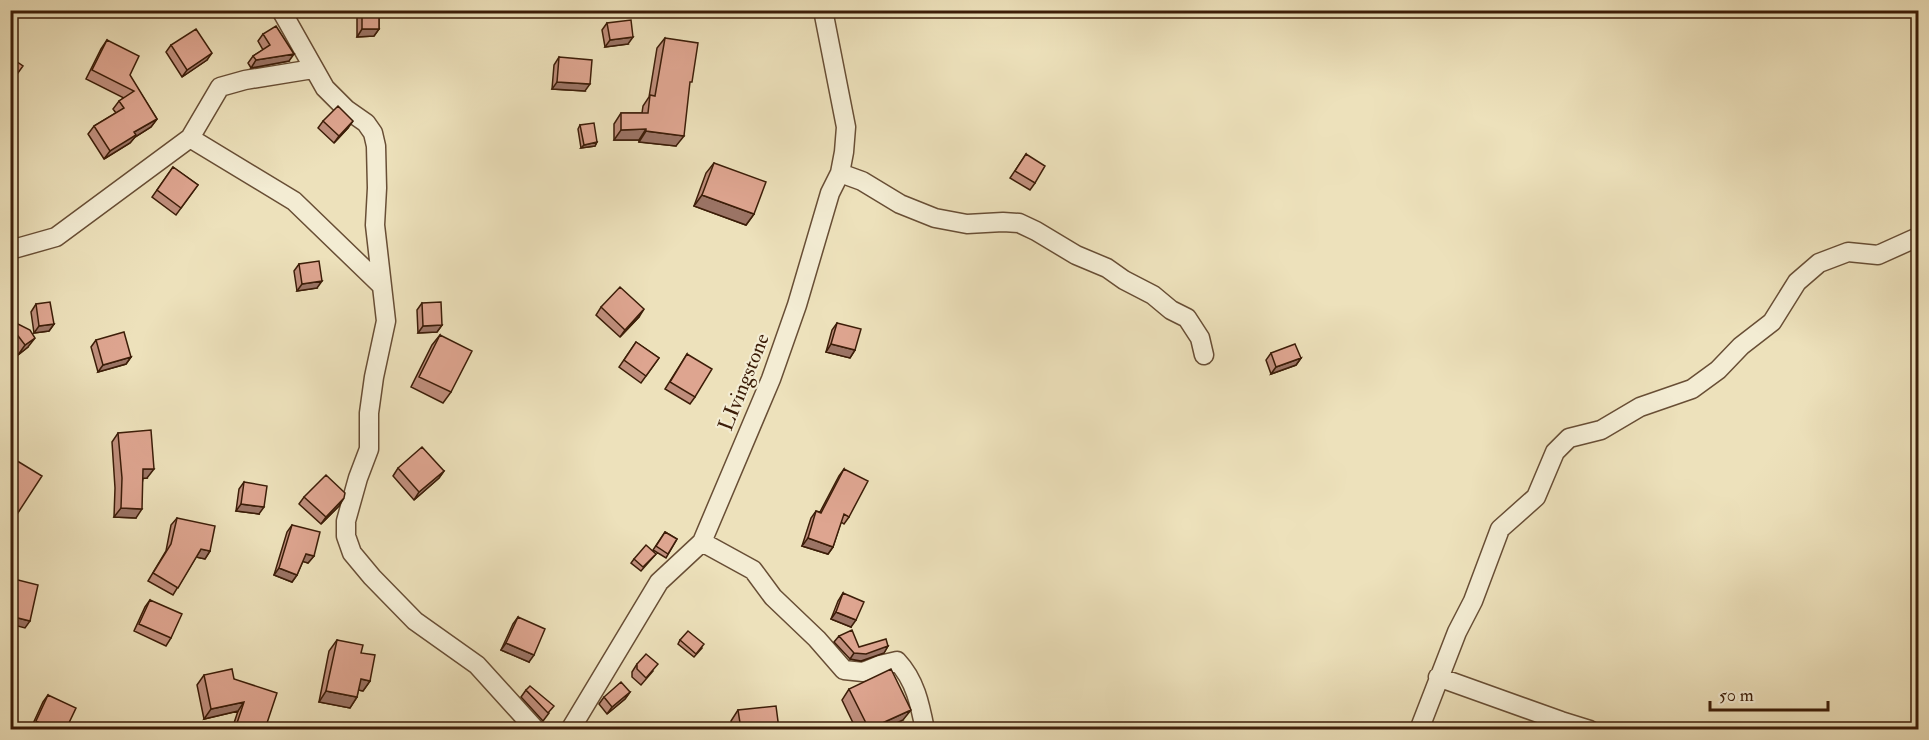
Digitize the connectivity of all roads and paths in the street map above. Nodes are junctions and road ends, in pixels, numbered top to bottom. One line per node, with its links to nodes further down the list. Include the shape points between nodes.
1 (281, 10): 3 (street)
2 (823, 10): 5 (street, LIvingstone, via 846,127)
3 (313, 69): 4 (street, via 220,87); 8 (street, via 325,88 373,133 375,225)
4 (190, 138): 7 (street, via 56,237); 8 (street, via 294,201)
5 (840, 173): 9 (street, via 935,218 967,224 1019,223 1036,231 1107,268 1187,318 1200,338); 10 (street, LIvingstone, via 830,193 771,379)
6 (1918, 237): 11 (street, via 1878,255 1848,252 1819,263 1797,282 1772,322 1692,389 1640,407 1601,430 1569,438 1555,452 1536,497 1500,530)
7 (10, 250)
8 (382, 286): 12 (street, via 386,321 369,413 369,449 346,521 346,536 352,553 415,621 477,665)
9 (1204, 355)
10 (702, 542): 13 (street, LIvingstone, via 659,582); 14 (street, via 753,570 773,597 844,670 863,672 897,661 918,696)
11 (1438, 677): 15 (street); 16 (street)
12 (536, 729)
13 (570, 729)
14 (925, 729)
15 (1419, 729)
16 (1590, 729)

